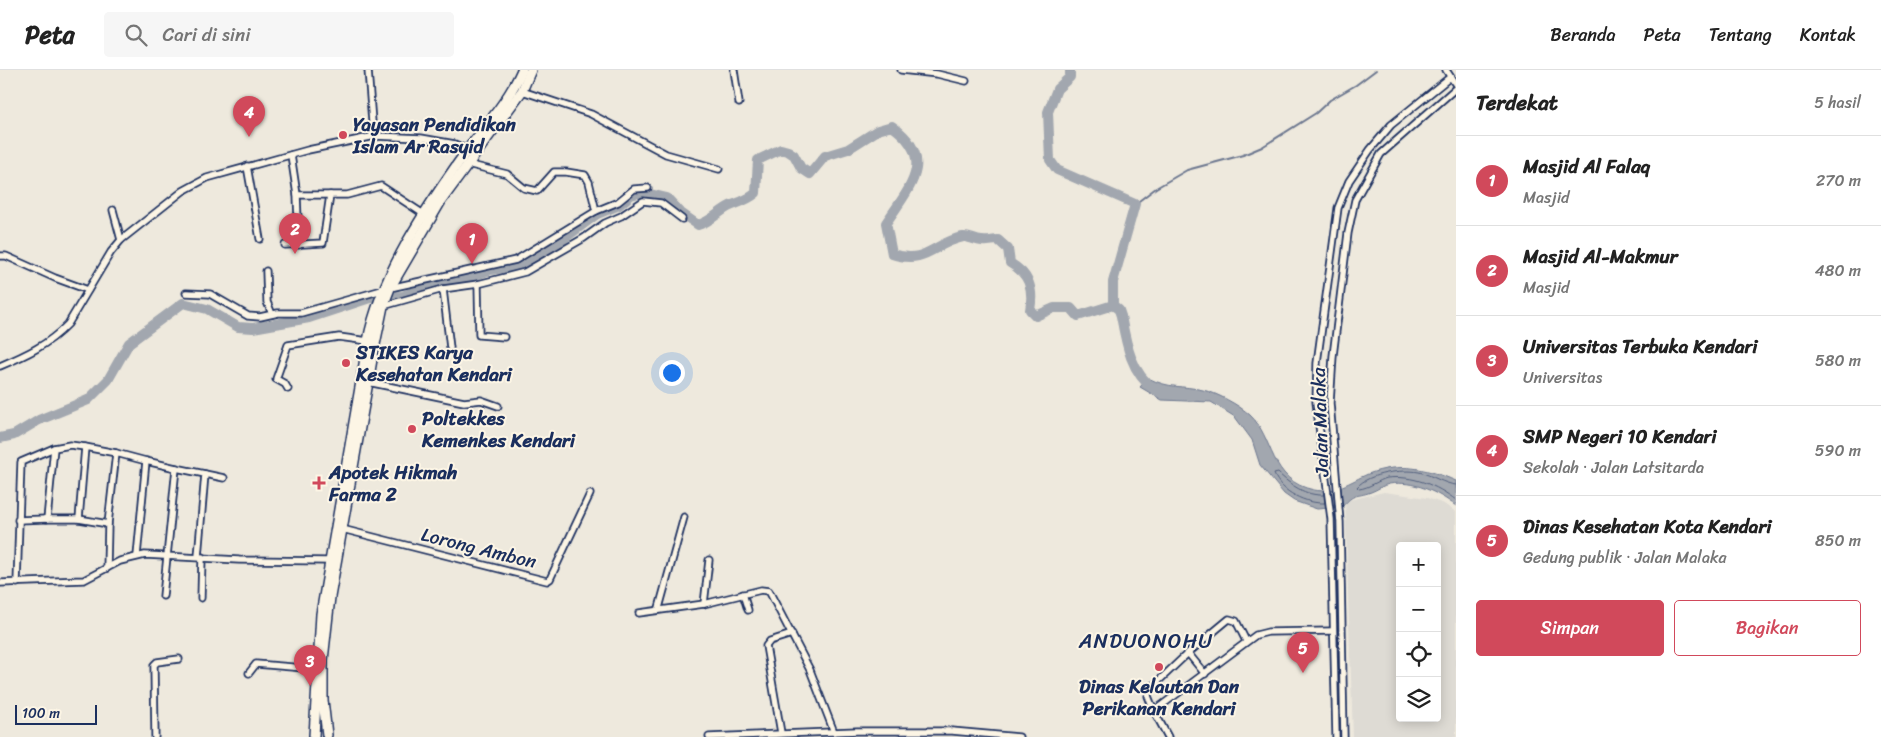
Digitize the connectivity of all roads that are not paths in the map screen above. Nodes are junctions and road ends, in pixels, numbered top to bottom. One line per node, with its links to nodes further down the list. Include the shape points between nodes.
1 (368, 70): 12 (street)
2 (522, 70): 13 (highway)
3 (531, 70): 10 (highway)
4 (734, 70): 11 (street)
5 (901, 70): 8 (street)
6 (1446, 70): 7 (street)
7 (1449, 78): 9 (street); 72 (street, Jalan Malaka, via 1391,125 1349,181 1338,208 1317,363 1316,402 1331,519)
8 (966, 81)
9 (1456, 87): 73 (street, Jalan Malaka, via 1382,154 1355,200 1348,232 1330,403 1340,522)
10 (522, 91): 13 (highway); 17 (street, via 591,114 666,154)
11 (739, 103)
12 (375, 136): 13 (street, via 421,138 455,144); 14 (street)
13 (471, 151): 15 (highway); 23 (highway)
14 (291, 155): 16 (street); 19 (street)
15 (466, 164): 22 (street, via 507,174 524,188 537,191 554,172 585,175); 31 (highway)
16 (247, 166): 25 (street); 26 (street, via 190,186)
17 (719, 169)
18 (648, 188): 22 (street, via 634,189 618,202)
19 (297, 195): 20 (street); 27 (street)
20 (330, 195): 23 (street, via 352,194 381,186); 27 (street, via 323,243)
21 (112, 210): 26 (street)
22 (596, 212): 35 (street, via 516,260)
23 (425, 215): 31 (highway)
24 (682, 219): 32 (street, via 661,203 643,200 525,272)
25 (260, 239)
26 (122, 240): 34 (street)
27 (299, 244): 28 (street)
28 (285, 245)
29 (0, 256): 34 (street)
30 (266, 271): 38 (street, via 267,305)
31 (395, 271): 35 (highway)
32 (478, 284): 33 (street); 39 (street, via 479,335)
33 (443, 289): 37 (street); 41 (street)
34 (88, 290): 42 (street, via 68,324 50,342)
35 (385, 291): 37 (highway); 38 (street, via 301,312)
36 (186, 293): 38 (street, via 210,294 248,316)
37 (380, 306): 40 (highway); 43 (highway)
38 (272, 314)
39 (504, 338)
40 (368, 341): 44 (street, via 339,337 288,345 276,379); 46 (highway)
41 (450, 348)
42 (0, 366)
43 (368, 382): 45 (street, via 464,402 481,400); 46 (highway)
44 (288, 389)
45 (498, 406)
46 (357, 424): 60 (highway); 65 (highway)
47 (85, 446): 48 (street); 49 (street); 57 (street)
48 (54, 448): 56 (street); 58 (street, via 21,462)
49 (116, 454): 50 (street); 59 (street)
50 (146, 461): 51 (street); 61 (street)
51 (176, 468): 52 (street); 62 (street)
52 (205, 474): 53 (street); 63 (street)
53 (224, 478)
54 (590, 494): 60 (street, Lorong Ambon, via 548,580)
55 (684, 517): 75 (street)
56 (48, 519): 57 (street); 58 (street)
57 (79, 519): 59 (street)
58 (18, 520): 68 (street)
59 (108, 524): 66 (street)
60 (342, 529): 78 (highway)
61 (137, 556): 62 (street); 66 (street)
62 (167, 556): 63 (street); 70 (street)
63 (200, 557): 65 (street); 71 (street)
64 (709, 560): 74 (street)
65 (328, 561): 78 (highway)
66 (107, 568): 68 (street, via 76,581)
67 (0, 583): 68 (street)
68 (17, 583)
69 (743, 594): 74 (street); 76 (street); 80 (street, via 771,592)
70 (163, 596)
71 (201, 598)
72 (1333, 600): 73 (street); 79 (street, Jalan Malaka)
73 (1341, 600): 98 (street, Jalan Malaka)
74 (704, 604): 75 (street)
75 (659, 608): 77 (street)
76 (748, 610)
77 (639, 613)
78 (324, 615): 84 (highway); 90 (highway, via 323,700)
79 (1333, 631): 81 (street, via 1268,632); 97 (street, Jalan Malaka)
80 (792, 634): 88 (street); 89 (street, via 770,641 766,646)
81 (1246, 641): 82 (street, via 1236,620 1229,619); 86 (street)
82 (1188, 653): 86 (street); 87 (street, via 1149,690)
83 (180, 659): 92 (street, via 154,665)
84 (316, 669): 85 (street, via 256,664); 93 (highway)
85 (250, 674)
86 (1205, 674): 87 (street)
87 (1154, 711): 96 (street)
88 (834, 732): 89 (street); 95 (street, via 952,731)
89 (781, 733): 91 (street)
90 (329, 736): 93 (highway)
91 (748, 736): 94 (street)
92 (155, 737)
93 (314, 737)
94 (709, 737)
95 (1019, 737)
96 (1168, 737)
97 (1336, 737)
98 (1344, 737)

